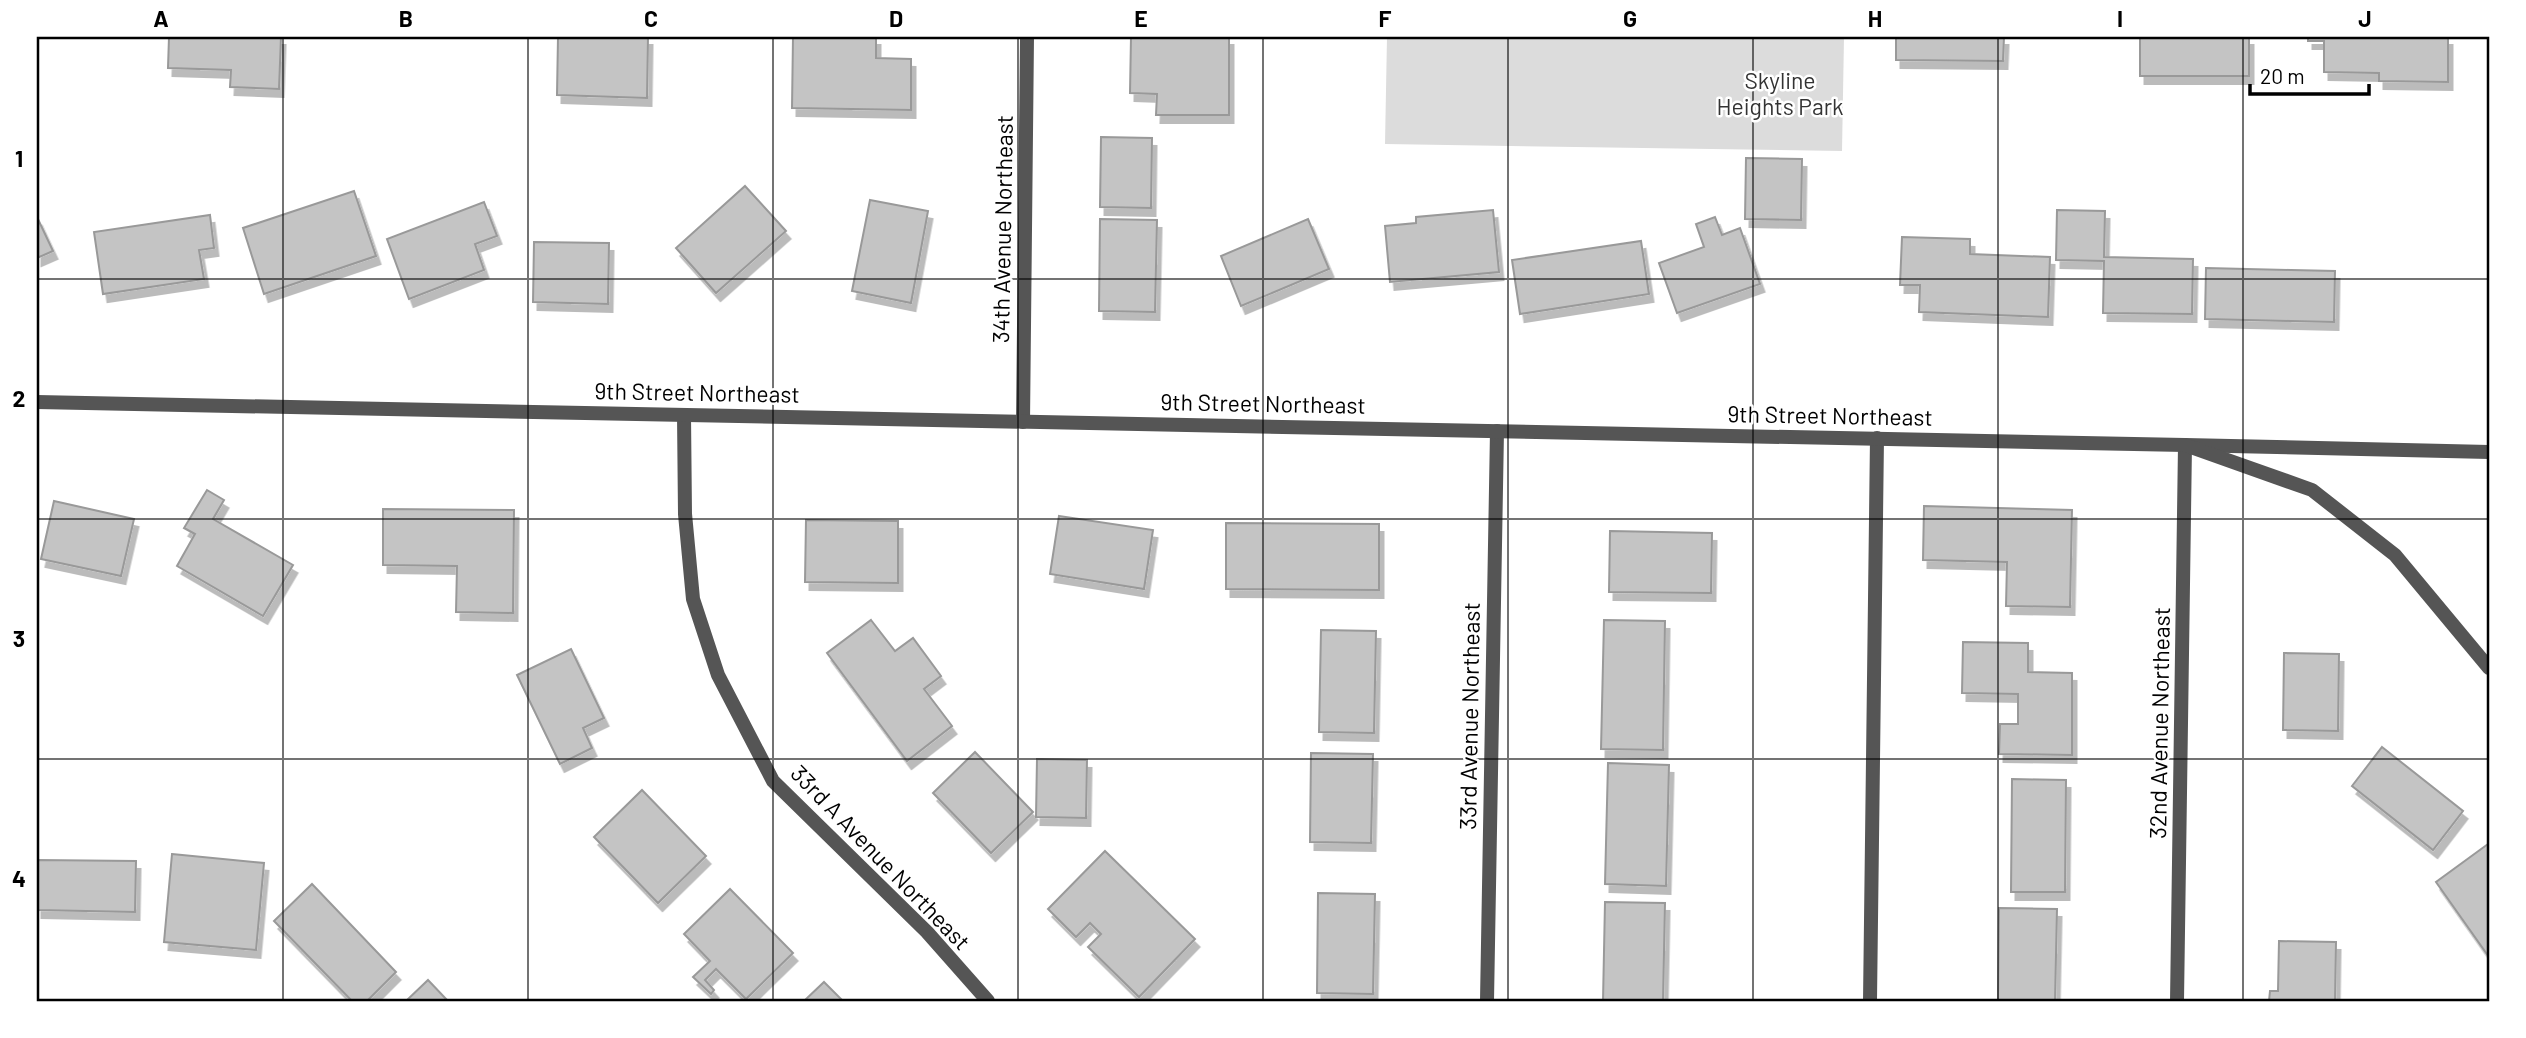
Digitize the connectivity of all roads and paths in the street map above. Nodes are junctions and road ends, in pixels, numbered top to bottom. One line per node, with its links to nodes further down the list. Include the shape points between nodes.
1 (1027, 37): 4 (street, 34th Avenue Northeast)
2 (37, 402): 3 (street, 9th Street Northeast)
3 (684, 415): 4 (street, 9th Street Northeast); 10 (street, 33rd A Avenue Northeast, via 685,514 693,599 718,676 773,781 927,932)
4 (1023, 422): 5 (street, 9th Street Northeast)
5 (1497, 431): 6 (street, 9th Street Northeast); 11 (street, 33rd Avenue Northeast)
6 (1877, 438): 7 (street, 9th Street Northeast); 12 (street)
7 (2185, 445): 8 (street, 9th Street Northeast); 9 (street, via 2312,490 2396,555); 13 (street, 32nd Avenue Northeast)
8 (2489, 452)
9 (2489, 668)
10 (988, 1001)
11 (1487, 1001)
12 (1870, 1001)
13 (2177, 1001)

